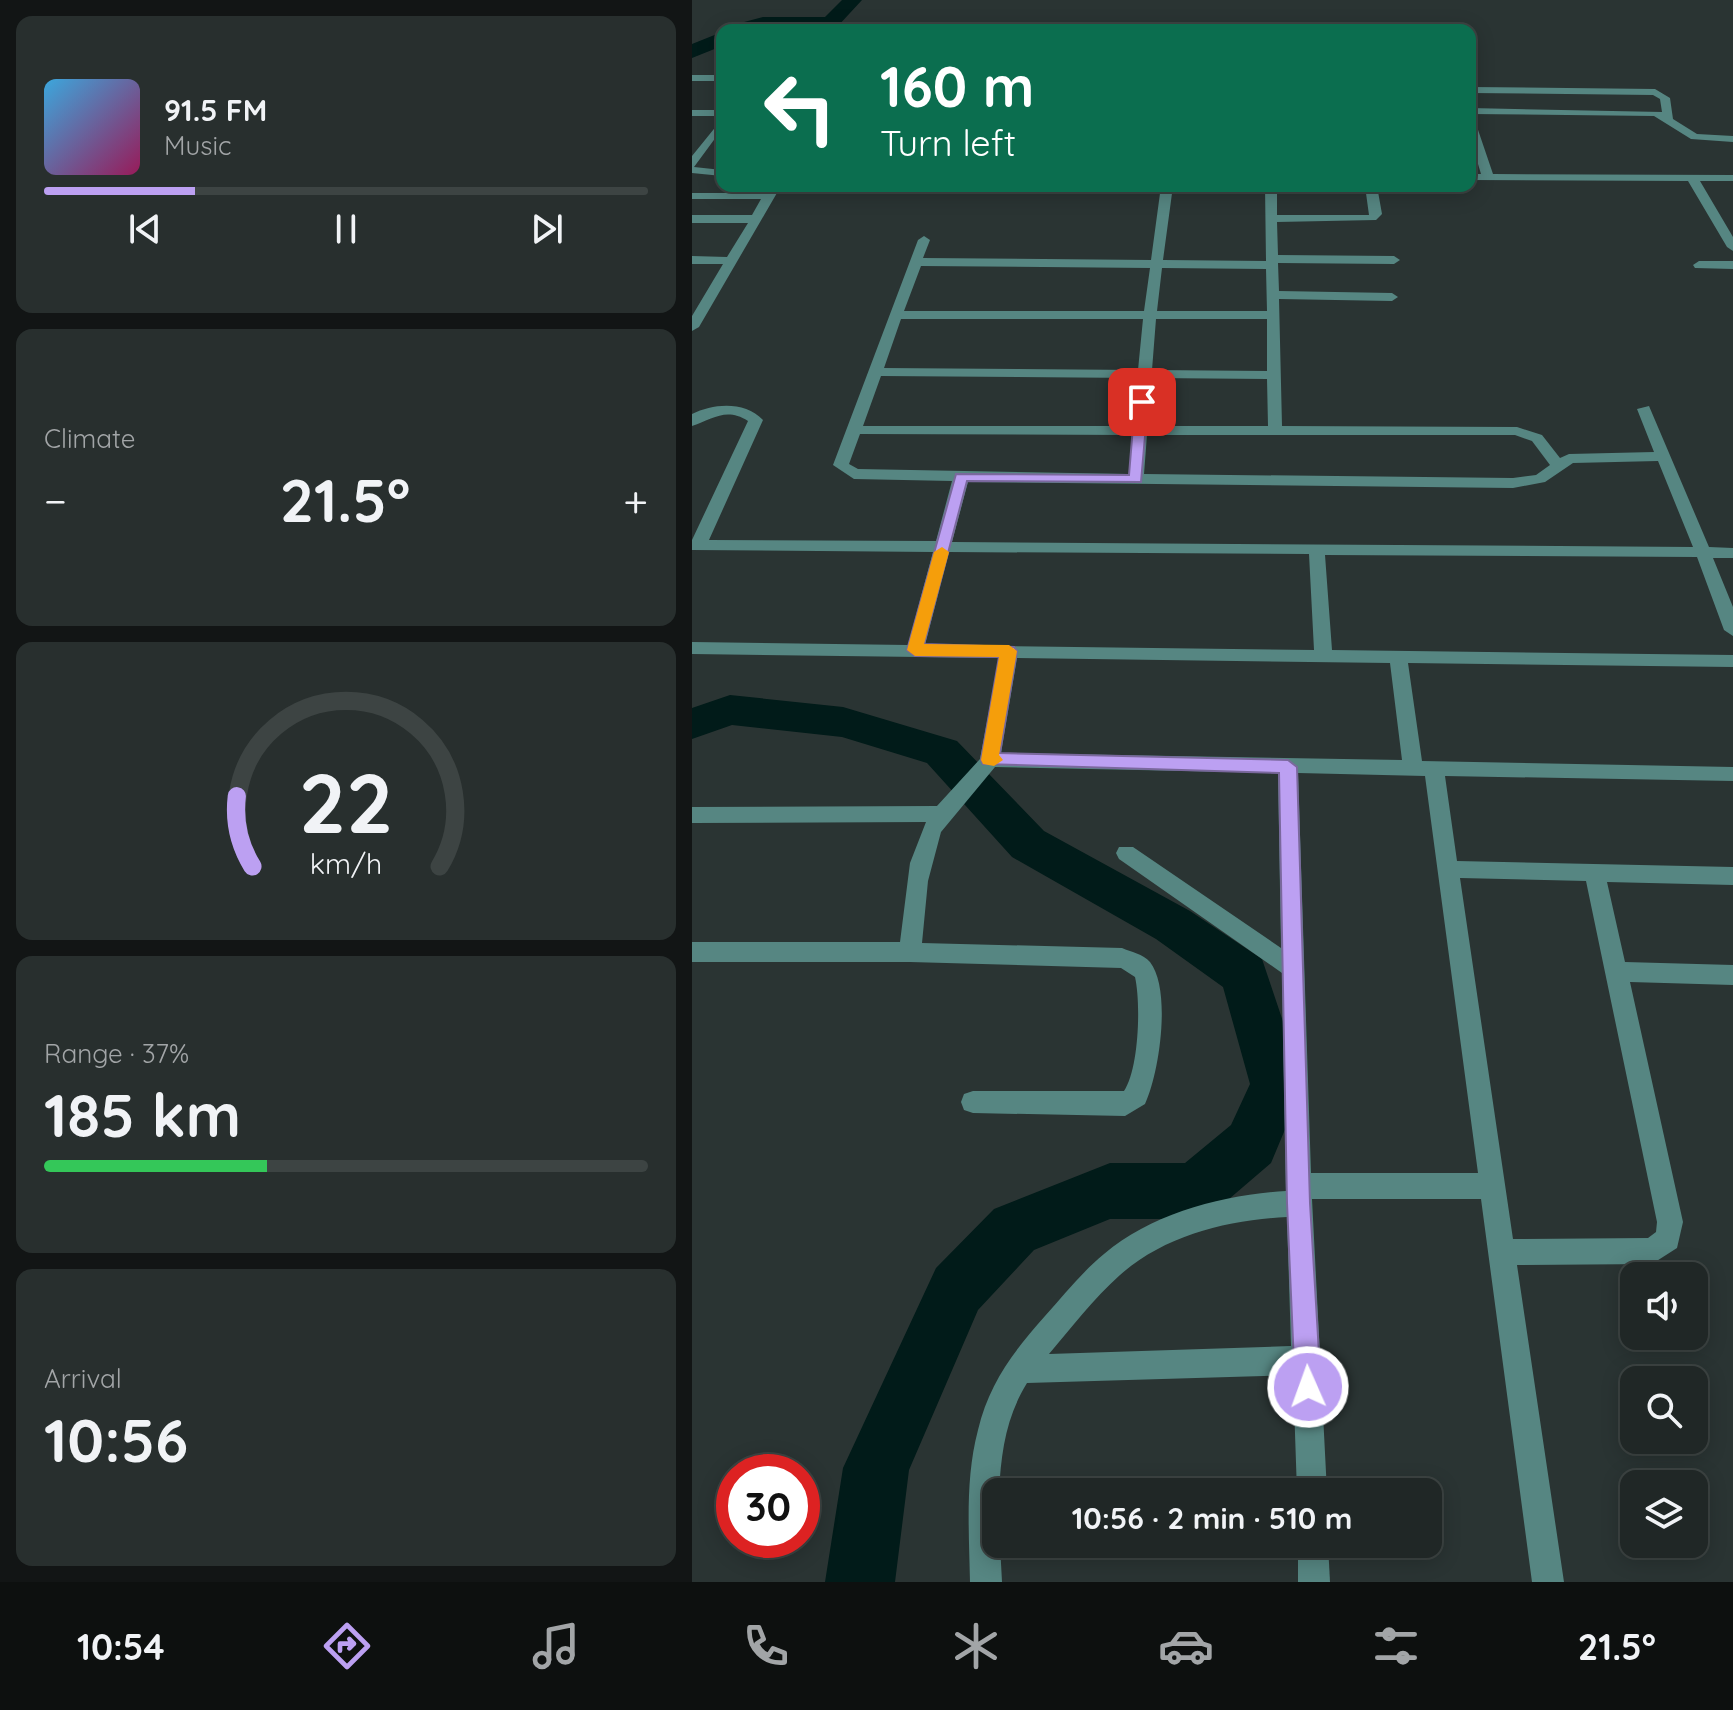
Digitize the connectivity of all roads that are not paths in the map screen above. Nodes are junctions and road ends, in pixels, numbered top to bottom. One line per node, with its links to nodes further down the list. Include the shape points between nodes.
1 (692, 78): 2 (street)
2 (716, 78)
3 (1476, 90): 7 (street, via 1655,92 1665,98)
4 (1476, 111): 7 (street, via 1646,112)
5 (692, 113): 6 (street)
6 (716, 113)
7 (1668, 118): 9 (street, via 1695,137)
8 (716, 130): 11 (street)
9 (1733, 139)
10 (1476, 140): 14 (street)
11 (694, 161): 12 (street)
12 (716, 170)
13 (1476, 177): 14 (street)
14 (1488, 177): 15 (street)
15 (1692, 178): 16 (street); 27 (street)
16 (1733, 178)
17 (756, 192): 22 (street)
18 (771, 192): 24 (street)
19 (1166, 192): 33 (street)
20 (1271, 192): 25 (street)
21 (1372, 192): 25 (street, via 1372,218)
22 (692, 196)
23 (692, 219): 24 (street)
24 (756, 219): 30 (street)
25 (1271, 219): 32 (street)
26 (924, 240): 31 (street)
27 (1733, 247)
28 (692, 260): 30 (street)
29 (1394, 260): 32 (street)
30 (731, 261): 38 (street)
31 (915, 262): 33 (street); 39 (street)
32 (1272, 262): 33 (street); 36 (street)
33 (1157, 265): 40 (street)
34 (1699, 265): 35 (street)
35 (1733, 265)
36 (1273, 295): 37 (street); 41 (street)
37 (1392, 297)
38 (696, 313): 42 (street)
39 (895, 315): 40 (street); 43 (street)
40 (1150, 315): 41 (street); 44 (street)
41 (1273, 315): 45 (street)
42 (692, 327)
43 (874, 372): 44 (street); 48 (street)
44 (1144, 374): 45 (street); 49 (street)
45 (1274, 375): 50 (street)
46 (1644, 409): 51 (street)
47 (692, 422): 55 (street, via 711,411 744,413 756,420)
48 (853, 430): 49 (street); 53 (street, via 842,457 844,470)
49 (1139, 430): 50 (street); 54 (street)
50 (1275, 431): 52 (street, via 1517,431 1537,438)
51 (1661, 456): 52 (street, via 1583,457); 58 (street)
52 (1557, 464): 54 (street, via 1540,479 1513,483)
53 (961, 477): 54 (street); 56 (street)
54 (1136, 479)
55 (695, 545): 56 (street)
56 (943, 546): 57 (street); 62 (street)
57 (1317, 552): 58 (street); 64 (street)
58 (1703, 552): 59 (street); 60 (street)
59 (1733, 553)
60 (1733, 630)
61 (692, 648): 62 (street)
62 (915, 650): 63 (street)
63 (1009, 651): 64 (street); 70 (street)
64 (1323, 655): 65 (street)
65 (1398, 657): 66 (street); 68 (street)
66 (1733, 661)
67 (1288, 767): 68 (street); 70 (street); 79 (street)
68 (1424, 770): 69 (street); 74 (street)
69 (1733, 774)
70 (979, 775): 71 (street)
71 (941, 814): 72 (street); 78 (street, via 923,853)
72 (692, 815)
73 (1126, 853): 79 (street)
74 (1448, 869): 75 (street); 83 (street)
75 (1595, 873): 76 (street); 80 (street)
76 (1733, 876)
77 (692, 952): 78 (street)
78 (910, 952): 82 (street, via 1122,958 1138,964 1147,978 1143,1079 1137,1096 1109,1105)
79 (1293, 968): 84 (street)
80 (1616, 972): 81 (street); 85 (street, via 1670,1222 1668,1239 1652,1251)
81 (1733, 975)
82 (973, 1102)
83 (1491, 1186): 84 (street); 85 (street)
84 (1298, 1194): 86 (street); 87 (street, via 1231,1209 1131,1250 1103,1273)
85 (1500, 1252): 92 (street)
86 (1307, 1360): 87 (street); 88 (street)
87 (1017, 1369): 90 (street, via 998,1409 989,1459)
88 (1311, 1478)
89 (1313, 1558): 91 (street)
90 (986, 1582)
91 (1314, 1582)
92 (1548, 1582)

